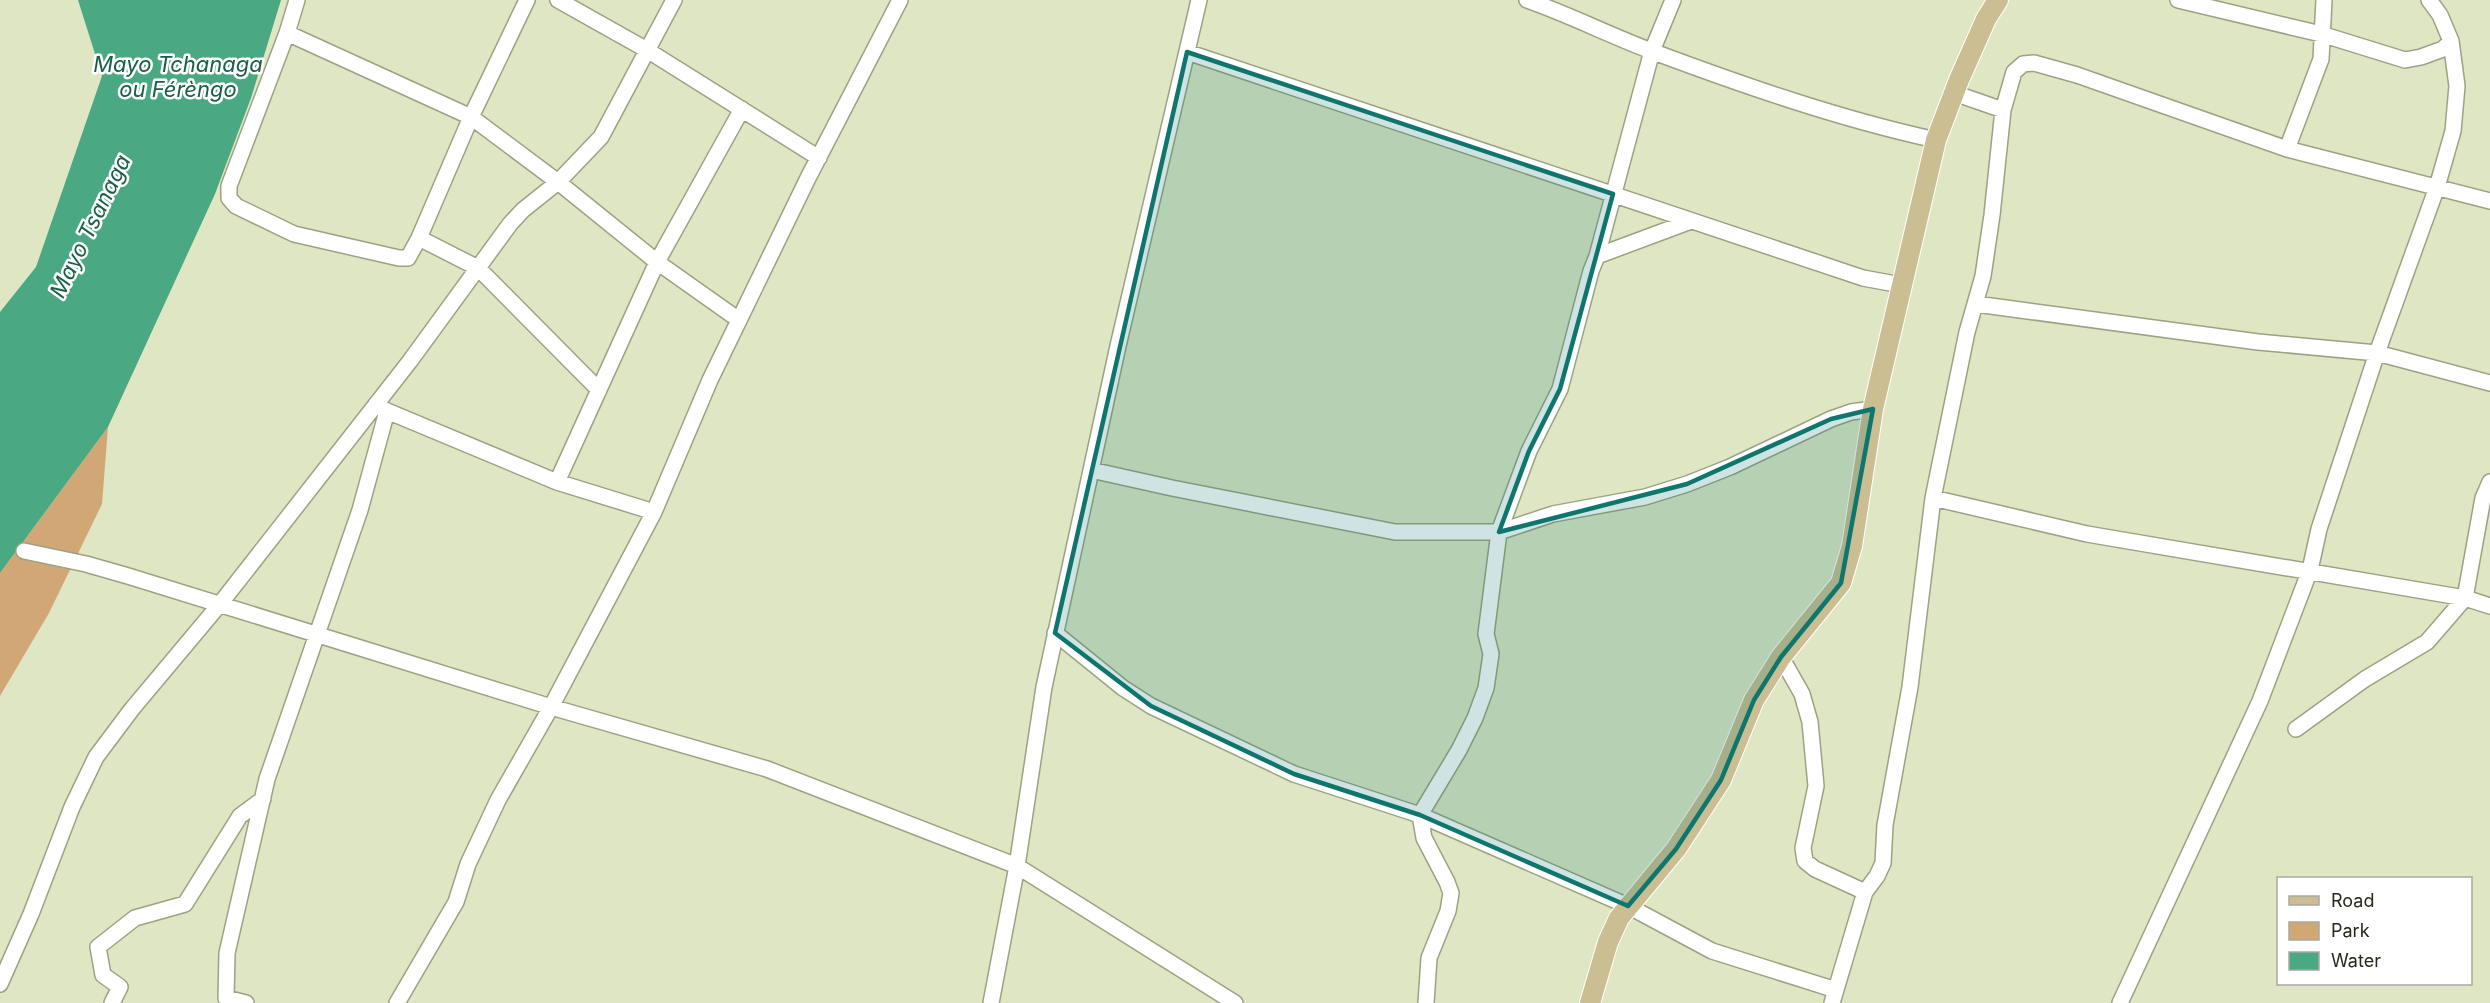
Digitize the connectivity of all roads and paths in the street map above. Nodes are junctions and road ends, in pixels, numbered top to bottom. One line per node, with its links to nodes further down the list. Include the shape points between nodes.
1 (297, 0): 13 (street)
2 (527, 0): 22 (street)
3 (558, 0): 16 (street)
4 (674, 0): 16 (street)
5 (900, 0): 25 (street)
6 (1199, 0): 18 (street)
7 (1527, 0): 17 (street)
8 (1673, 0): 17 (street)
9 (1998, 0): 19 (main road)
10 (2178, 0): 14 (street)
11 (2324, 0): 14 (street)
12 (2429, 0): 15 (street)
13 (287, 33): 22 (street); 31 (street, via 229,186 230,198 236,206 294,234 399,258 408,258)
14 (2321, 34): 15 (street, via 2405,60 2443,49); 24 (street, via 2316,76)
15 (2451, 41): 27 (street, via 2457,86 2452,131)
16 (647, 50): 20 (street); 26 (street, via 601,137)
17 (1652, 51): 23 (street, via 1892,130); 28 (street)
18 (1187, 52): 28 (street); 43 (street)
19 (1954, 93): 21 (street); 23 (main road)
20 (742, 110): 25 (street); 33 (street)
21 (2003, 110): 24 (street, via 2014,72 2023,64 2034,63); 36 (street, via 1992,215)
22 (471, 117): 26 (street); 31 (street)
23 (1936, 140): 35 (main road)
24 (2287, 149): 27 (street)
25 (819, 158): 37 (street)
26 (558, 182): 33 (street); 34 (street, via 516,217)
27 (2437, 187): 29 (street); 38 (street)
28 (1613, 194): 30 (street); 32 (street)
29 (2490, 201)
30 (1691, 221): 32 (street); 35 (street, via 1863,278)
31 (420, 238): 34 (street)
32 (1597, 256): 48 (street, via 1560,389 1529,451)
33 (657, 262): 37 (street); 40 (street)
34 (478, 268): 40 (street); 41 (street)
35 (1901, 285): 42 (main road)
36 (1977, 304): 38 (street, via 2258,342); 46 (street, via 1967,333)
37 (739, 320): 47 (street)
38 (2377, 353): 39 (street); 50 (street, via 2319,529)
39 (2490, 383)
40 (599, 390): 44 (street)
41 (382, 407): 44 (street); 52 (street); 54 (street, via 360,510)
42 (1873, 409): 48 (street, via 1831,419 1687,484 1646,497 1553,514); 56 (main road, via 1847,568 1833,594)
43 (1091, 470): 48 (street, via 1395,532); 55 (street)
44 (556, 482): 47 (street)
45 (2490, 482): 51 (street, via 2483,498)
46 (1933, 498): 50 (street, via 2087,534); 62 (street, via 1910,687 1885,825 1883,863)
47 (654, 512): 57 (street)
48 (1499, 532): 60 (street, via 1486,634 1491,654 1486,688 1471,726)
49 (24, 551): 52 (street, via 86,564)
50 (2310, 570): 51 (street); 74 (street, via 2260,701)
51 (2465, 598): 53 (street); 58 (street, via 2427,642 2365,679)
52 (220, 604): 54 (street); 64 (street, via 96,757)
53 (2490, 606)
54 (316, 633): 57 (street); 59 (street)
55 (1055, 633): 60 (street, via 1151,706 1294,774); 61 (street)
56 (1781, 657): 62 (street, via 1802,694 1810,722 1816,786 1803,848 1805,861); 63 (main road, via 1754,700 1721,780 1676,849)
57 (551, 707): 61 (street, via 767,769); 69 (street, via 498,800 468,864 456,902)
58 (2296, 729)
59 (263, 799): 66 (street, via 228,946); 67 (street, via 240,816 185,904 135,918 98,947 103,975 120,987)
60 (1420, 815): 63 (street); 72 (street, via 1420,828 1451,893 1429,958)
61 (1017, 866): 70 (street); 71 (street)
62 (1865, 892): 65 (street)
63 (1628, 906): 65 (street, via 1712,951); 73 (main road, via 1608,942)
64 (0, 984)
65 (1834, 996)
66 (225, 1000): 68 (street)
67 (111, 1003)
68 (246, 1003)
69 (397, 1003)
70 (991, 1003)
71 (1235, 1003)
72 (1426, 1003)
73 (1590, 1003)
74 (2120, 1003)

